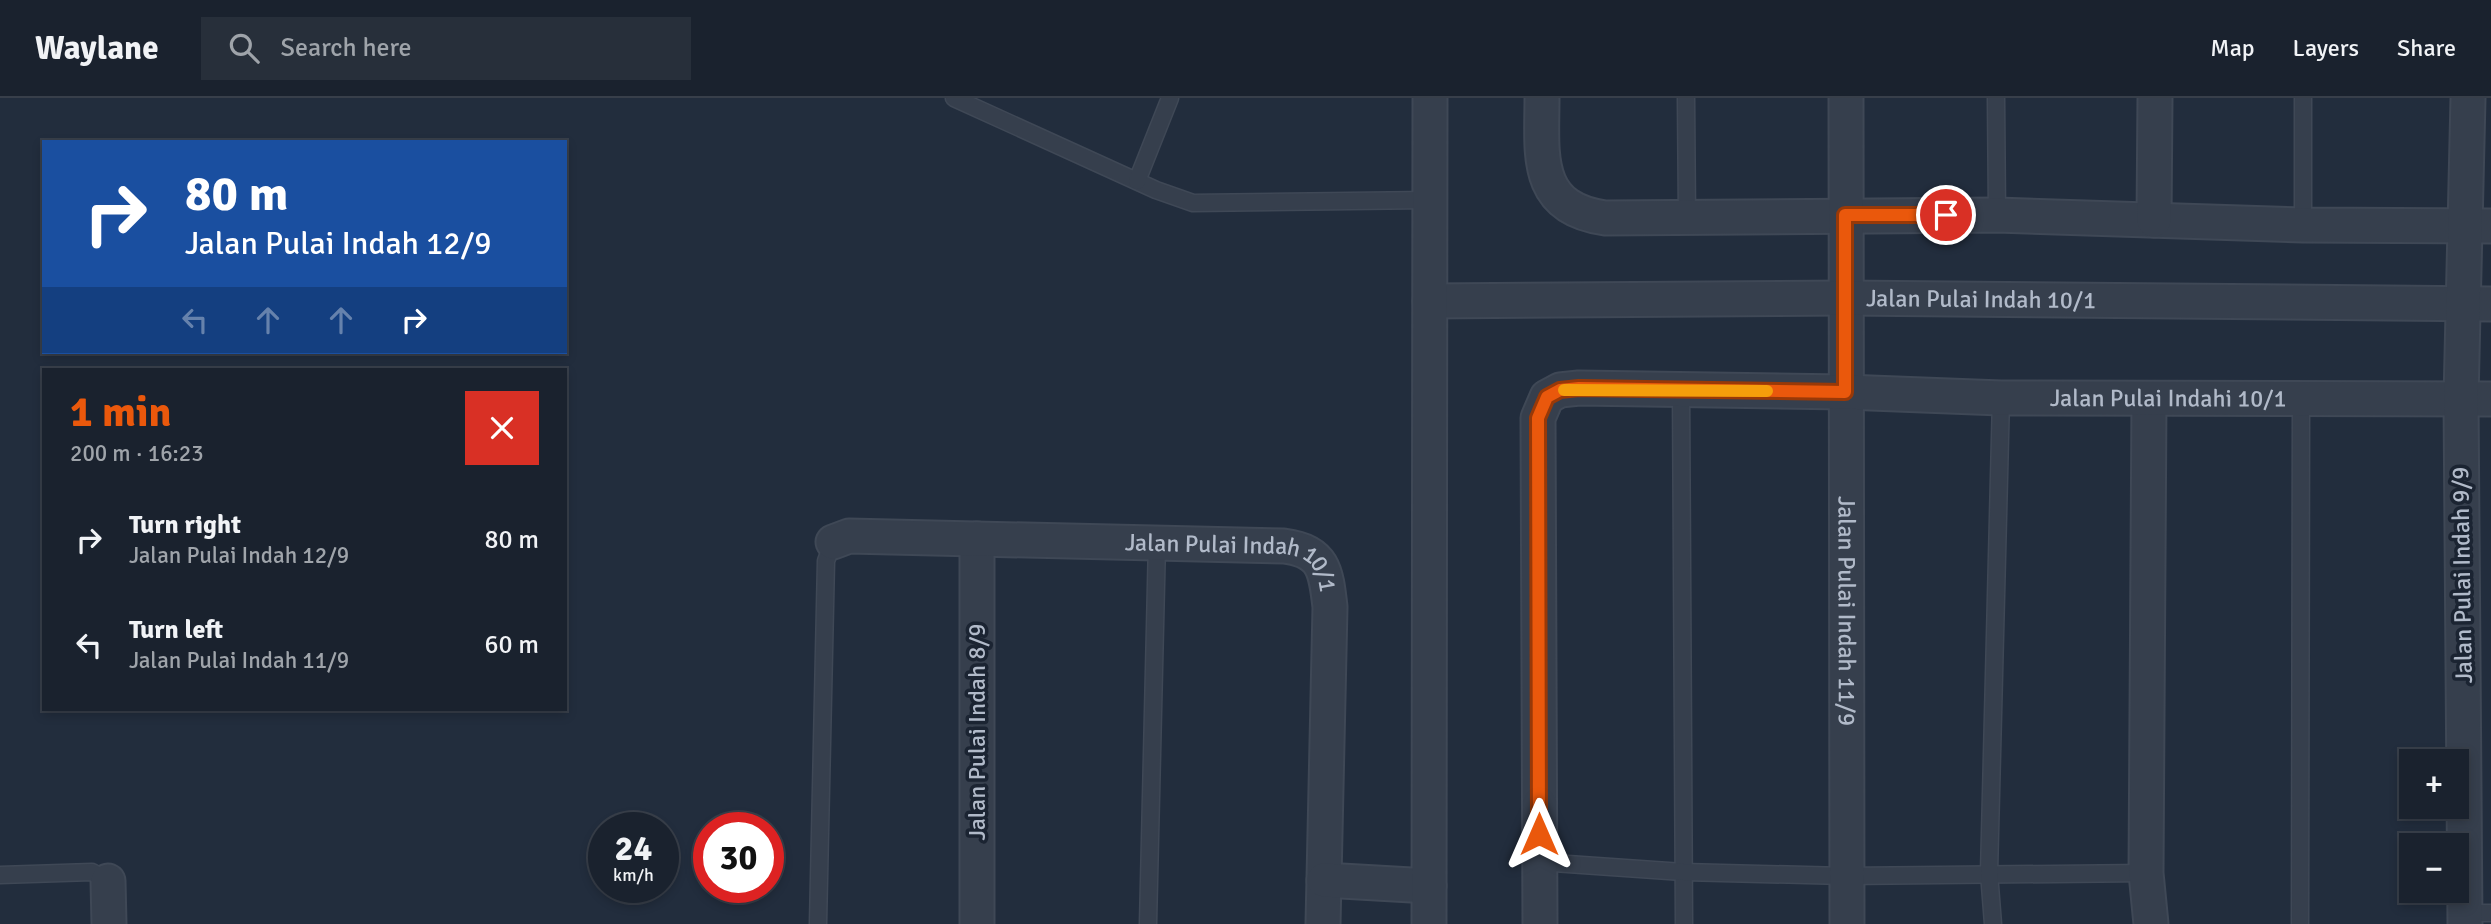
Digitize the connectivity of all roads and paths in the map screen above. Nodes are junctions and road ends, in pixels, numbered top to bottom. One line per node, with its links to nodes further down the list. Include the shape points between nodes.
1 (954, 98): 11 (lane)
2 (1170, 98): 11 (lane)
3 (1430, 98): 12 (street)
4 (1542, 98): 15 (street, via 1542,166 1553,192 1590,216)
5 (1686, 98): 15 (lane)
6 (1846, 98): 13 (street, Jalan Pulai Indah 11/9)
7 (1996, 98): 14 (lane)
8 (2155, 98): 16 (street)
9 (2303, 98): 17 (lane)
10 (2468, 98): 18 (street, Jalan Pulai Indah 9/9)
11 (1137, 181): 12 (lane, via 1193,203)
12 (1429, 200): 20 (street)
13 (1845, 215): 14 (street); 15 (street); 19 (street, Jalan Pulai Indah 11/9)
14 (1997, 215): 16 (street)
15 (1687, 219)
16 (2154, 220): 17 (street)
17 (2303, 225): 18 (street)
18 (2479, 226): 21 (street, Jalan Pulai Indah 9/9)
19 (1845, 298): 20 (street, Jalan Pulai Indah 10/1); 21 (street, Jalan Pulai Indah 10/1); 23 (street, Jalan Pulai Indah 11/9)
20 (1430, 302): 39 (street)
21 (2477, 304): 27 (street, Jalan Pulai Indah 9/9)
22 (1681, 390): 23 (street, Jalan Pulai Indahi 10/1); 31 (street, Jalan Pulai Indahi 10/1, via 1560,390 1547,397 1538,418); 32 (lane)
23 (1845, 392): 24 (street, Jalan Pulai Indahi 10/1); 36 (street, Jalan Pulai Indah 11/9)
24 (2001, 398): 25 (street, Jalan Pulai Indahi 10/1); 33 (lane)
25 (2149, 399): 26 (street, Jalan Pulai Indahi 10/1); 34 (street)
26 (2301, 399): 27 (street, Jalan Pulai Indahi 10/1); 52 (lane)
27 (2476, 399): 40 (street, Jalan Pulai Indah 9/9)
28 (977, 540): 29 (street, Jalan Pulai Indah 10/1, via 849,536); 30 (street, Jalan Pulai Indah 10/1); 43 (street, Jalan Pulai Indah 8/9)
29 (833, 542): 42 (lane, via 826,561)
30 (1157, 542): 37 (street, Jalan Pulai Indah 10/1, via 1284,546 1301,548 1319,560 1330,607); 44 (lane)
31 (1539, 862): 32 (lane); 47 (street, Jalan Pulai Indahi 10/1)
32 (1683, 872): 36 (lane); 48 (lane)
33 (1989, 873): 34 (lane); 36 (lane); 50 (lane)
34 (2146, 873): 51 (street)
35 (0, 875): 38 (lane, via 92,872)
36 (1845, 876): 49 (street, Jalan Pulai Indah 11/9)
37 (1324, 880): 39 (street); 45 (street, Jalan Pulai Indah 10/1)
38 (108, 881): 41 (street)
39 (1429, 886): 46 (street)
40 (2474, 917)
41 (109, 924)
42 (818, 924)
43 (977, 924)
44 (1148, 924)
45 (1323, 924)
46 (1430, 924)
47 (1540, 924)
48 (1684, 924)
49 (1847, 924)
50 (1993, 924)
51 (2151, 924)
52 (2300, 924)

